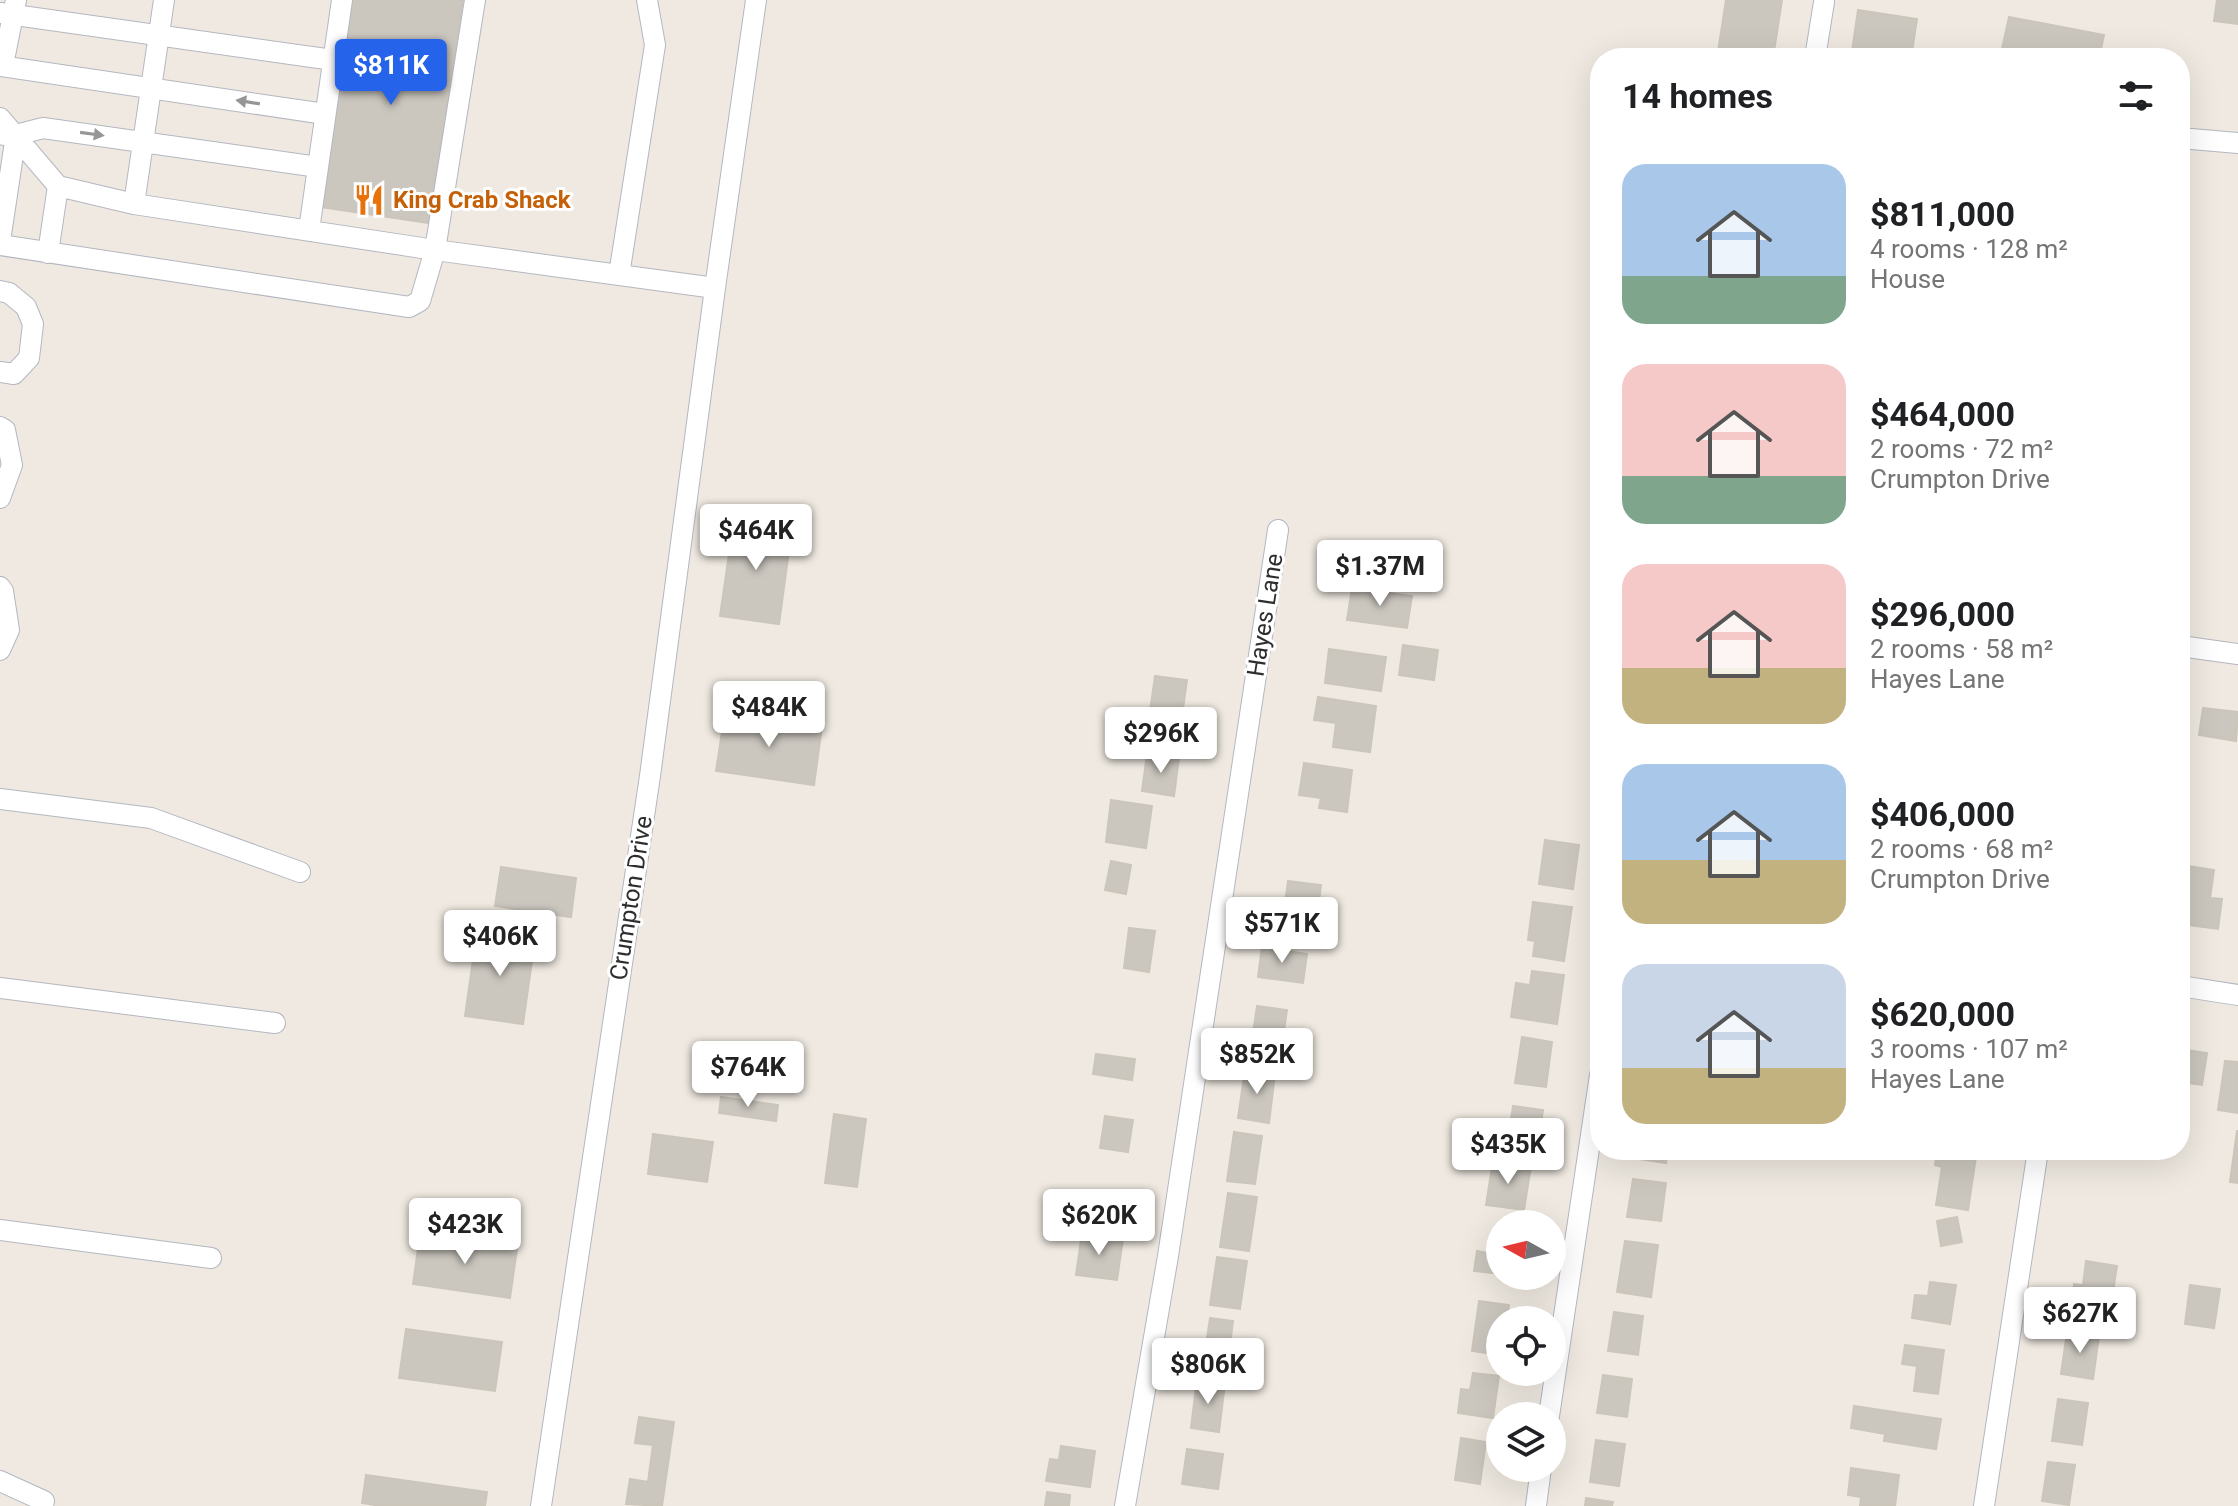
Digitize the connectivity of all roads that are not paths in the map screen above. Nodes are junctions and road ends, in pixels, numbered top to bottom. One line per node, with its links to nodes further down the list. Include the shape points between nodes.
1 (164, 0): 9 (street)
2 (334, 0): 3 (street)
3 (342, 0): 11 (street)
4 (475, 0): 25 (street)
5 (647, 0): 27 (street, via 655,45)
6 (756, 0): 28 (street, Crumpton Drive)
7 (1824, 2): 10 (street)
8 (10, 10): 9 (street); 12 (street)
9 (159, 37): 11 (street); 13 (street)
10 (1817, 48)
11 (333, 60): 14 (street)
12 (0, 64): 13 (street)
13 (151, 87): 14 (street, one-way to 13); 18 (street)
14 (325, 114): 20 (street)
15 (0, 118): 16 (street)
16 (8, 135): 18 (street, one-way to 18, via 43,128); 21 (street); 24 (street)
17 (2190, 139): 19 (street)
18 (143, 141): 20 (street); 22 (street)
19 (2238, 143)
20 (318, 167): 23 (street)
21 (58, 186): 22 (street); 26 (street)
22 (134, 204): 23 (street)
23 (309, 230): 25 (street)
24 (0, 243): 26 (street)
25 (435, 250): 26 (street, via 420,301 409,307); 27 (street)
26 (48, 253)
27 (619, 275): 28 (street)
28 (715, 288): 52 (street, Crumpton Drive, via 650,776)
29 (0, 291): 30 (street, via 26,307 33,324 29,358 14,374)
30 (0, 372)
31 (0, 427): 32 (street, via 12,465)
32 (0, 498)
33 (1278, 530): 53 (street, Hayes Lane)
34 (2, 590): 36 (street, via 9,630)
35 (2190, 647): 37 (street)
36 (0, 650)
37 (2238, 654)
38 (0, 799): 39 (street, via 151,818)
39 (300, 872)
40 (0, 988): 43 (street)
41 (2190, 988): 42 (street)
42 (2238, 995)
43 (275, 1023)
44 (1590, 1142): 48 (street)
45 (2036, 1160): 55 (street)
46 (0, 1230): 47 (street)
47 (211, 1258)
48 (1551, 1402)
49 (0, 1481): 51 (street, via 44,1501)
50 (1539, 1482): 54 (street)
51 (43, 1506)
52 (541, 1506)
53 (1125, 1506)
54 (1536, 1506)
55 (1984, 1506)

